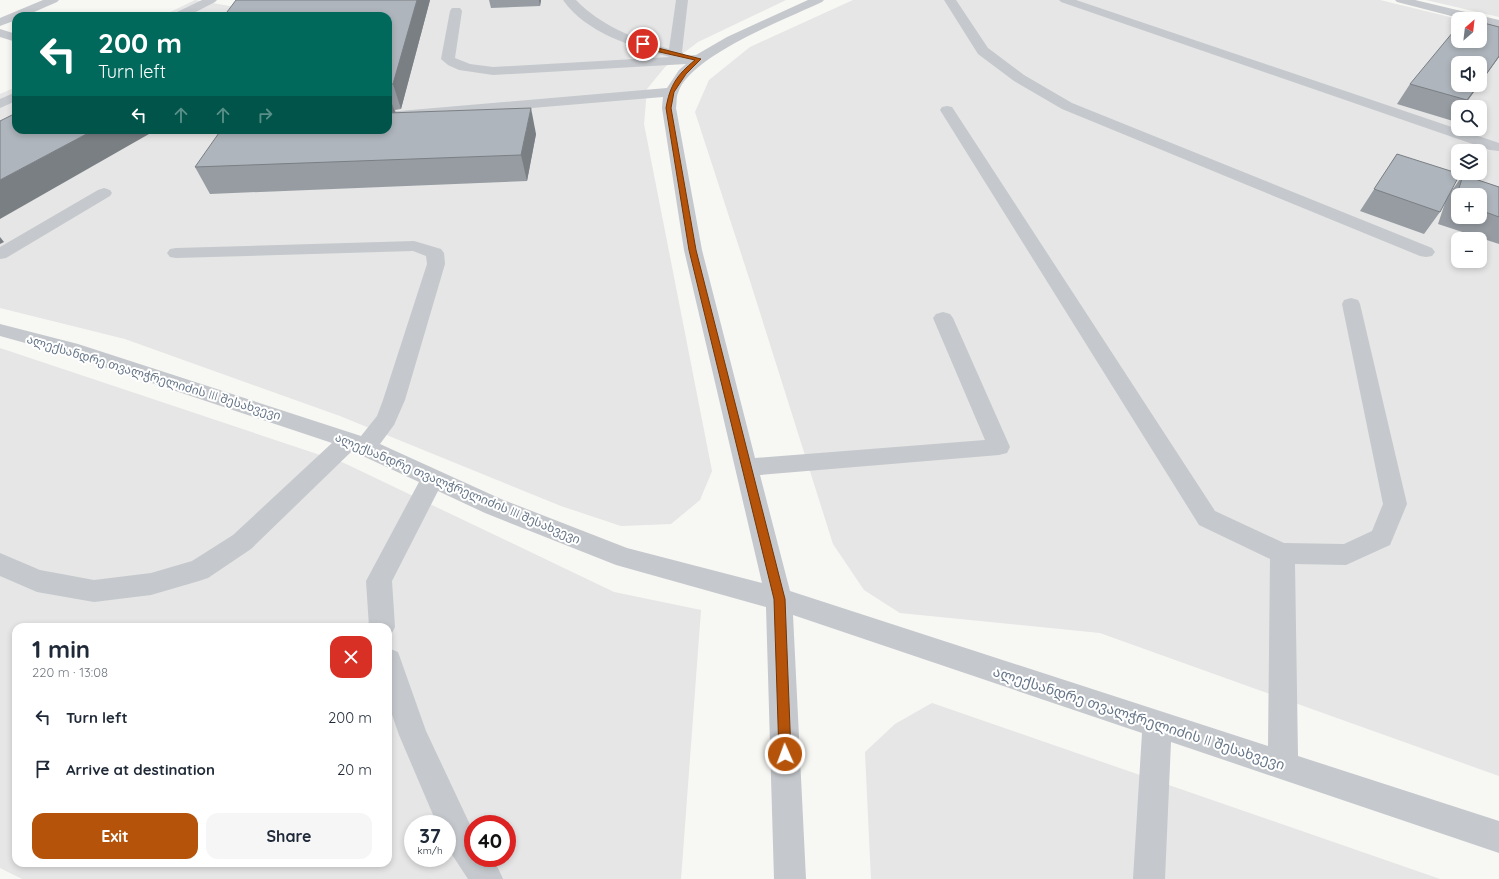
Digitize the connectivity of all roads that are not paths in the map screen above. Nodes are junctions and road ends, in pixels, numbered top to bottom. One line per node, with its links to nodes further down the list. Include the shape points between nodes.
1 (53, 0): 10 (street)
2 (211, 0): 11 (street)
3 (569, 0): 19 (street, via 601,28 657,50)
4 (682, 0): 19 (street)
5 (818, 0): 20 (street, via 731,40)
6 (950, 0): 28 (street, via 983,51 1019,78 1067,106)
7 (1065, 0): 26 (street)
8 (1401, 0): 12 (street)
9 (456, 11): 20 (street, via 448,59 456,65 475,70)
10 (24, 12)
11 (187, 12)
12 (1451, 12)
13 (12, 17): 15 (street)
14 (1487, 21): 16 (street)
15 (0, 22)
16 (1499, 24)
17 (0, 33): 18 (street)
18 (12, 37)
19 (675, 54): 20 (street)
20 (699, 59): 21 (street, via 684,72)
21 (672, 92): 25 (street); 35 (street, via 668,108 693,250)
22 (12, 98): 23 (street)
23 (0, 104)
24 (947, 110): 37 (street, via 1207,518)
25 (392, 116)
26 (1498, 145)
27 (104, 193): 30 (street)
28 (1426, 252)
29 (176, 253): 34 (street, via 414,246 435,253 436,264 394,400 386,419)
30 (0, 254)
31 (1351, 304): 37 (street, via 1395,504 1381,538 1346,555)
32 (943, 318): 35 (street, via 999,447)
33 (0, 330): 34 (street, ალექსანდრე თვალჭრელიძის III შესახვევი, via 71,349)
34 (357, 444): 36 (street, ალექსანდრე თვალჭრელიძის III შესახვევი); 38 (street, via 242,542 199,570 151,584 94,591 38,581)
35 (747, 468): 39 (street)
36 (433, 478): 39 (street, ალექსანდრე თვალჭრელიძის III შესახვევი, via 494,506 625,558); 40 (street, via 379,581)
37 (1282, 553): 43 (street)
38 (0, 564)
39 (779, 599): 42 (street, ალექსანდრე თვალჭრელიძის II შესახვევი); 46 (street)
40 (382, 623)
41 (392, 673): 45 (street, via 413,735 456,831)
42 (1157, 724): 43 (street, ალექსანდრე თვალჭრელიძის II შესახვევი); 47 (street)
43 (1283, 766): 44 (street, ალექსანდრე თვალჭრელიძის II შესახვევი)
44 (1499, 837)
45 (487, 879)
46 (790, 879)
47 (1149, 879)

